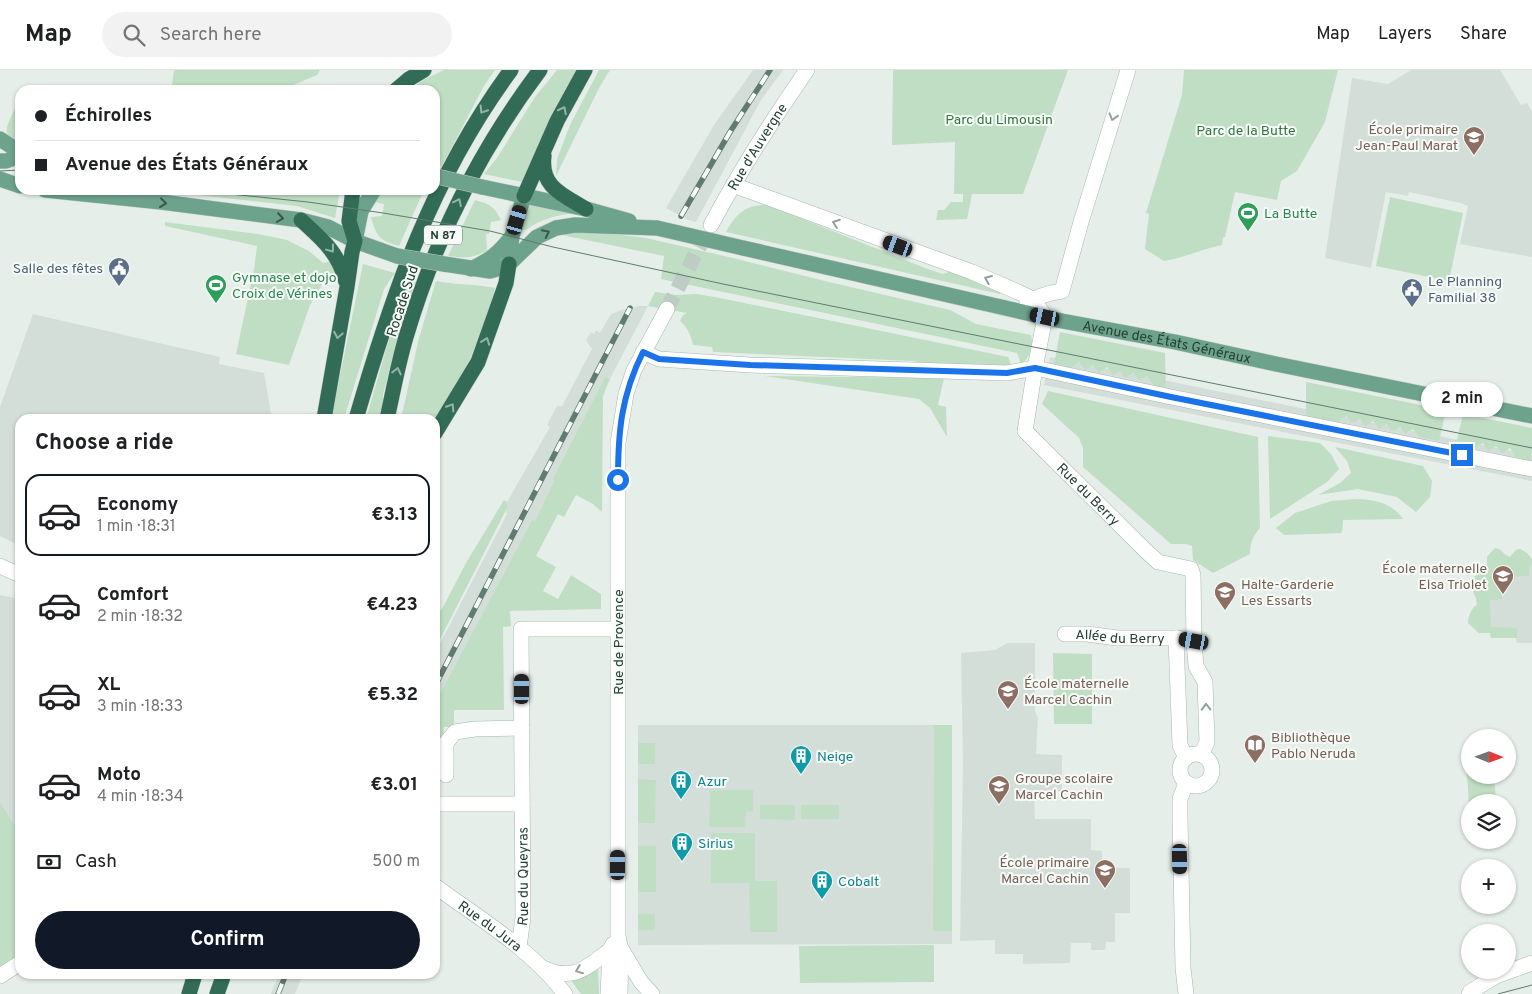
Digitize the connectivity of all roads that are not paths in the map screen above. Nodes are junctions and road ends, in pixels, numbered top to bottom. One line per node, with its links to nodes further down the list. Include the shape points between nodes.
1 (424, 70): 7 (highway)
2 (511, 70): 20 (highway, Rocade Sud / N 87, one-way to 20, via 483,109)
3 (540, 70): 44 (highway, Rocade Sud / N 87, one-way to 3, via 406,338 446,229 485,152)
4 (585, 70): 10 (highway, one-way to 4)
5 (807, 70): 18 (street, Rue d'Auvergne)
6 (1128, 70): 36 (street, one-way to 36, via 1062,291)
7 (402, 85)
8 (0, 138): 9 (main road)
9 (15, 150)
10 (544, 152): 26 (highway); 27 (highway, via 547,182)
11 (0, 153): 12 (main road)
12 (15, 154)
13 (15, 156): 14 (main road)
14 (0, 161)
15 (440, 177): 26 (main road, bridge)
16 (0, 179): 17 (main road)
17 (15, 185)
18 (733, 185): 29 (street, Rue d'Auvergne); 36 (street, one-way to 18, via 972,272)
19 (15, 188): 21 (main road)
20 (440, 188)
21 (0, 189)
22 (93, 195): 28 (main road, one-way to 28)
23 (352, 195): 32 (highway, via 349,221)
24 (371, 195): 32 (main road, via 361,211)
25 (437, 195): 43 (highway, Rocade Sud / N 87, one-way to 43, via 392,303)
26 (524, 196): 27 (main road); 31 (main road)
27 (586, 209): 30 (main road)
28 (301, 220): 32 (main road, via 328,227); 35 (highway, one-way to 35, via 332,250 343,270)
29 (711, 224)
30 (657, 228): 33 (main road, one-way to 30, via 537,237 556,228 575,225); 38 (main road, Avenue des États Généraux, bridge)
31 (512, 236): 33 (main road); 34 (main road, via 501,251)
32 (354, 241): 34 (main road, bridge, via 397,256); 35 (highway)
33 (509, 264): 34 (main road, via 490,271); 46 (highway, one-way to 33, via 478,362 506,283)
34 (471, 269)
35 (347, 287): 42 (highway, one-way to 42)
36 (1033, 299): 38 (street); 39 (street)
37 (667, 309): 40 (street)
38 (1015, 310): 39 (main road, Avenue des États Généraux)
39 (1045, 317): 41 (street, Rue du Berry); 45 (main road, Avenue des États Généraux)
40 (643, 352): 41 (street, via 659,359 750,365 1007,373); 50 (street, Rue de Provence, via 626,394 618,443)
41 (1035, 368): 47 (street); 53 (street, Rue du Berry, via 1025,431 1158,562 1191,569)
42 (325, 414)
43 (358, 414)
44 (387, 414)
45 (1532, 416)
46 (440, 425)
47 (1532, 469)
48 (0, 566): 49 (street)
49 (15, 573)
50 (618, 629): 54 (street, Rue du Queyras, via 522,629); 61 (street, Rue de Provence)
51 (1065, 634): 52 (street, Allée du Berry)
52 (1176, 638): 53 (street); 55 (street, Rue du Berry, via 1180,745)
53 (1194, 641): 55 (street, Rue du Berry, one-way to 53, via 1207,742 1205,682 1196,666)
54 (522, 728): 56 (street, via 455,732 446,743); 59 (street, Rue du Queyras)
55 (1193, 756): 57 (street, Rue du Berry, via 1180,766); 57 (street, Rue du Berry, via 1209,761 1212,770 1209,780 1200,786)
56 (446, 775)
57 (1186, 783): 66 (street, Rue du Berry, via 1180,799)
58 (440, 804): 59 (street)
59 (522, 804): 62 (street, Rue du Queyras, via 523,917)
60 (440, 890): 62 (street, Rue du Jura)
61 (616, 945): 65 (street, Rue du Jura, one-way to 65, via 577,972 557,974); 78 (street, Rue de Provence); 79 (street, Rue de Provence); 80 (street)
62 (519, 947): 65 (street, Rue du Jura)
63 (1532, 963): 67 (street)
64 (15, 966): 70 (street)
65 (543, 968): 76 (street, Rue du Jura); 77 (street, Rue du Jura)
66 (1183, 968): 81 (street, Rue du Berry); 82 (street, Rue du Berry)
67 (1516, 969)
68 (1532, 973): 69 (street)
69 (1516, 974)
70 (0, 976)
71 (194, 979): 74 (highway)
72 (222, 979): 75 (highway)
73 (1491, 979): 83 (street)
74 (189, 994)
75 (217, 994)
76 (559, 994)
77 (565, 994)
78 (608, 994)
79 (620, 994)
80 (652, 994)
81 (1175, 994)
82 (1186, 994)
83 (1469, 994)

